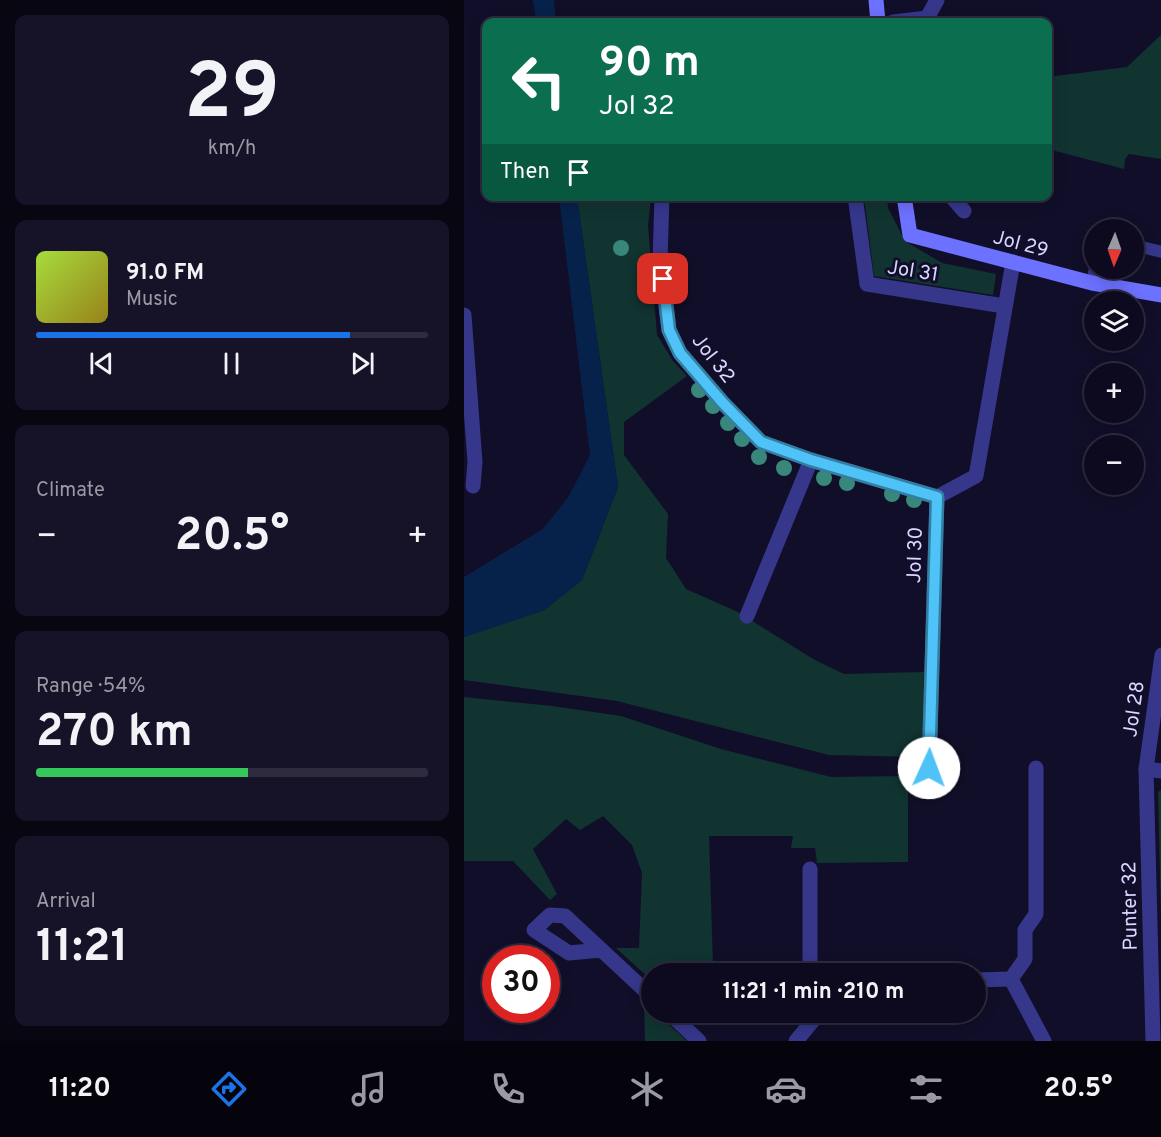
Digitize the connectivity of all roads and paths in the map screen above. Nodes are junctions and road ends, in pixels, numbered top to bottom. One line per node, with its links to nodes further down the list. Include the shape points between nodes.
1 (876, 0): 3 (street)
2 (937, 0): 4 (street)
3 (878, 18)
4 (928, 18)
5 (662, 201): 18 (street, Jol 32, via 660,261 669,330 680,353 761,442)
6 (856, 201): 16 (street, Jol 31, via 867,284)
7 (905, 201): 12 (street, Jol 29, via 910,235)
8 (955, 201): 9 (street)
9 (964, 211)
10 (1144, 248): 11 (lane)
11 (1162, 252)
12 (1013, 262): 13 (street, Jol 29); 16 (street)
13 (1084, 274)
14 (1104, 279): 15 (street, Jol 29)
15 (1162, 296)
16 (1004, 306): 20 (street, via 976,476)
17 (464, 315): 19 (street, via 476,462)
18 (811, 460): 20 (street, Jol 32); 21 (street)
19 (473, 486)
20 (937, 497): 23 (street, Jol 30)
21 (747, 616)
22 (1162, 655): 25 (street, Jol 28)
23 (929, 768)
24 (1036, 768): 30 (street, via 1036,914 1025,930 1025,959)
25 (1146, 769): 26 (street); 38 (street, Punter 32)
26 (1162, 771)
27 (810, 869): 29 (street)
28 (601, 950): 32 (street)
29 (810, 963)
30 (1011, 979): 31 (street); 37 (street)
31 (986, 980)
32 (641, 987)
33 (680, 1023): 35 (street)
34 (811, 1023): 36 (street)
35 (699, 1041)
36 (796, 1041)
37 (1044, 1041)
38 (1153, 1041)

